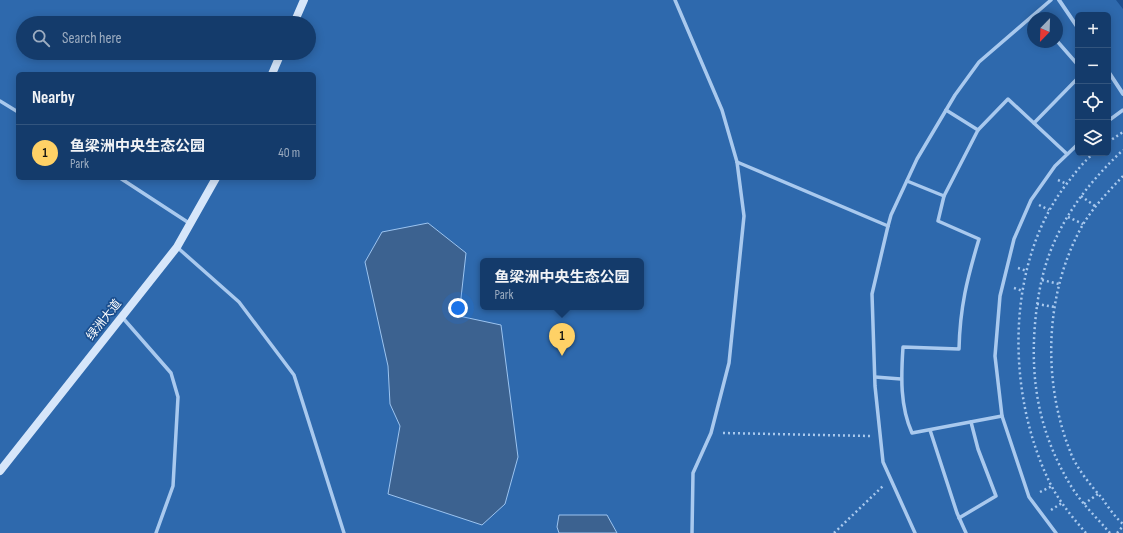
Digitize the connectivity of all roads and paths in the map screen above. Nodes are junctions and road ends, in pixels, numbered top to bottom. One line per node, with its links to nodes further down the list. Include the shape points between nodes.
1 (304, 0): 6 (main road)
2 (675, 0): 29 (street, via 722,110)
3 (1051, 0): 5 (street)
4 (1059, 0): 8 (street)
5 (1040, 12)
6 (297, 16)
7 (1027, 23): 17 (street, via 979,62)
8 (1075, 24)
9 (1063, 48): 11 (street)
10 (278, 60): 12 (main road)
11 (1075, 62)
12 (273, 72)
13 (1111, 76): 15 (street)
14 (1075, 81): 21 (street)
15 (1123, 94)
16 (0, 101): 19 (street)
17 (946, 110): 22 (street); 33 (street)
18 (1123, 110): 20 (street)
19 (16, 111)
20 (1109, 120)
21 (1034, 123): 22 (street, via 1008,99); 27 (street)
22 (978, 130): 34 (street)
23 (1123, 132): 24 (path)
24 (1111, 140)
25 (1075, 147): 27 (street)
26 (1123, 150): 35 (path, via 1096,176)
27 (1068, 154): 49 (street, via 1055,166 1029,204 1014,238 1000,296 995,356)
28 (1088, 156): 67 (path, via 1057,196 1032,251 1022,296 1018,349 1020,377 1035,445 1049,482 1067,511)
29 (737, 162): 40 (street); 52 (street, via 744,216 729,363)
30 (1123, 176): 36 (path)
31 (123, 180): 38 (street)
32 (215, 180): 38 (main road, 绿洲大道)
33 (907, 181): 34 (street); 40 (street)
34 (944, 196): 48 (street, via 938,220 979,239 966,283 960,316 959,349 903,347)
35 (1081, 196): 36 (path); 37 (path)
36 (1095, 206): 39 (path)
37 (1068, 217): 39 (path); 42 (path, via 1049,255)
38 (190, 223): 41 (main road, 绿洲大道)
39 (1083, 224): 43 (path)
40 (888, 226): 47 (street, via 872,294)
41 (177, 247): 46 (main road, 绿洲大道); 61 (street, via 240,302 294,375)
42 (1042, 280): 43 (path); 44 (path)
43 (1059, 284): 45 (path)
44 (1037, 304): 45 (path); 57 (path, via 1033,350 1034,381 1039,406 1045,431 1055,455 1071,487)
45 (1055, 307): 56 (path, via 1051,352 1052,379 1059,414 1070,452)
46 (122, 317): 54 (main road, 绿洲大道); 60 (street, via 170,373 178,397 173,486)
47 (875, 377): 48 (street); 53 (street)
48 (901, 379): 51 (street, via 906,419 912,433)
49 (1002, 416): 50 (street); 66 (street, via 1029,497)
50 (971, 422): 51 (street); 58 (street, via 978,450 996,496)
51 (930, 430): 58 (street)
52 (712, 433): 53 (path); 62 (street, via 693,474)
53 (880, 436): 55 (street, via 883,462)
54 (0, 471)
55 (891, 479): 63 (path); 64 (street)
56 (1098, 494): 57 (path); 59 (path)
57 (1084, 504): 68 (path)
58 (959, 518): 65 (street)
59 (1123, 525): 69 (path)
60 (156, 533)
61 (344, 533)
62 (692, 533)
63 (834, 533)
64 (915, 533)
65 (966, 533)
66 (1056, 533)
67 (1085, 533)
68 (1110, 533)
69 (1117, 533)

